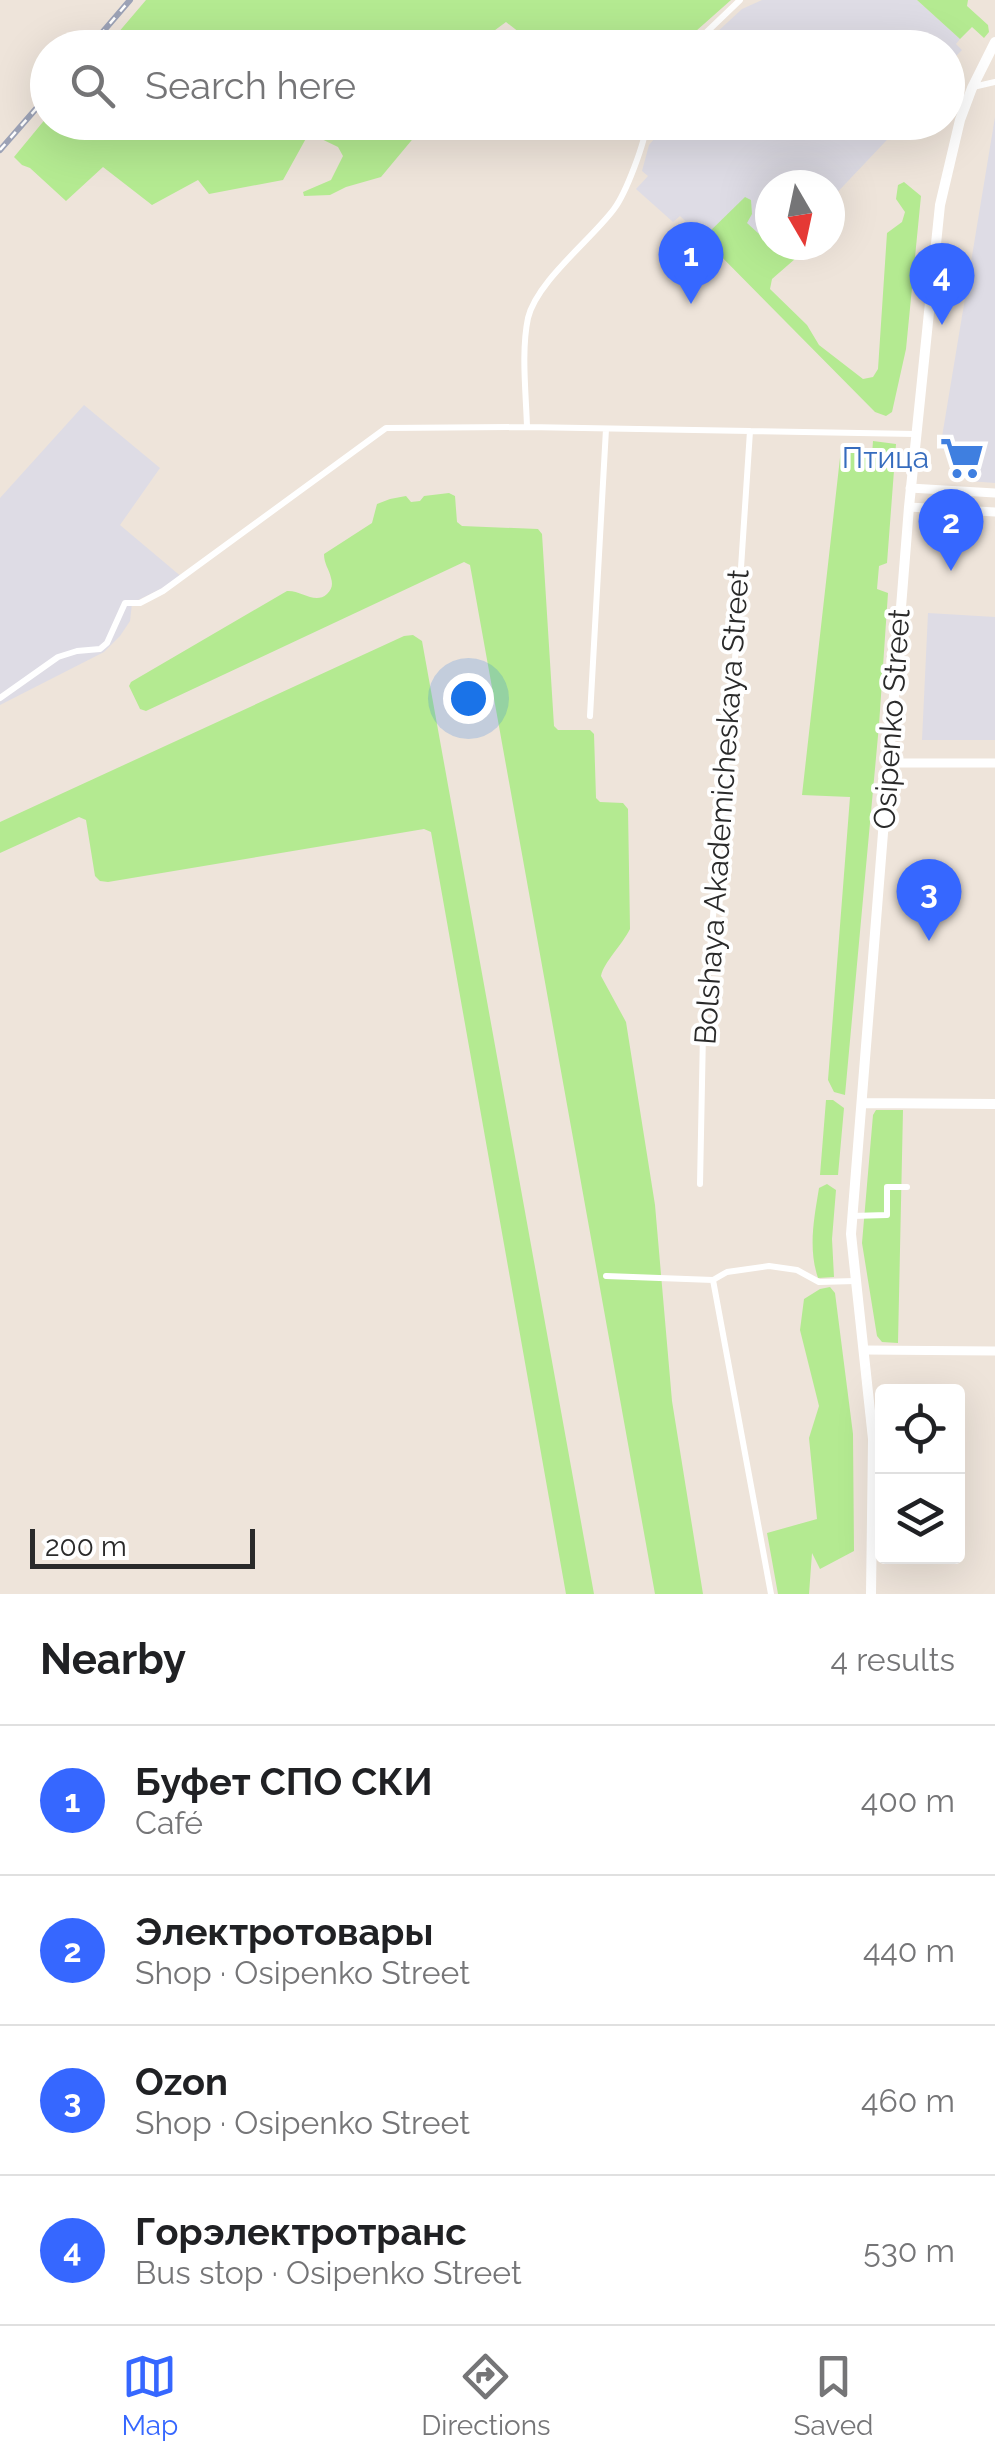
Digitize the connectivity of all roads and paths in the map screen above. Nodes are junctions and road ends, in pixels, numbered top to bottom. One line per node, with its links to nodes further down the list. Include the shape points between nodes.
1 (740, 0): 2 (street)
2 (709, 30)
3 (995, 42): 5 (main road, Osipenko Street)
4 (995, 82): 5 (street)
5 (972, 88): 6 (main road, Osipenko Street)
6 (965, 109)
7 (645, 140): 9 (street, via 617,206 548,282 529,315)
8 (955, 140): 12 (main road, Osipenko Street, via 940,205)
9 (527, 427): 10 (street); 17 (street, via 386,428 163,592 125,604 100,649 58,657)
10 (606, 428): 11 (street); 18 (street)
11 (750, 431): 12 (street); 23 (street, Bolshaya Akademicheskaya Street, via 704,1033)
12 (915, 434): 13 (main road, Osipenko Street)
13 (910, 488): 14 (street); 15 (main road, Osipenko Street)
14 (995, 493)
15 (908, 507): 16 (street); 19 (main road, Osipenko Street)
16 (995, 512)
17 (0, 698)
18 (590, 716)
19 (888, 762): 20 (street); 21 (main road, Osipenko Street)
20 (995, 764)
21 (863, 1103): 22 (main road); 25 (main road, Osipenko Street)
22 (995, 1104)
23 (700, 1184)
24 (907, 1187): 25 (street, via 886,1187 887,1216)
25 (852, 1216): 28 (main road, Osipenko Street)
26 (606, 1276): 27 (street)
27 (713, 1280): 28 (street, via 769,1266 819,1282); 31 (street)
28 (855, 1281): 29 (main road, Osipenko Street)
29 (864, 1350): 30 (street); 32 (main road, Osipenko Street, via 873,1439)
30 (995, 1350)
31 (771, 1594)
32 (871, 1594)

